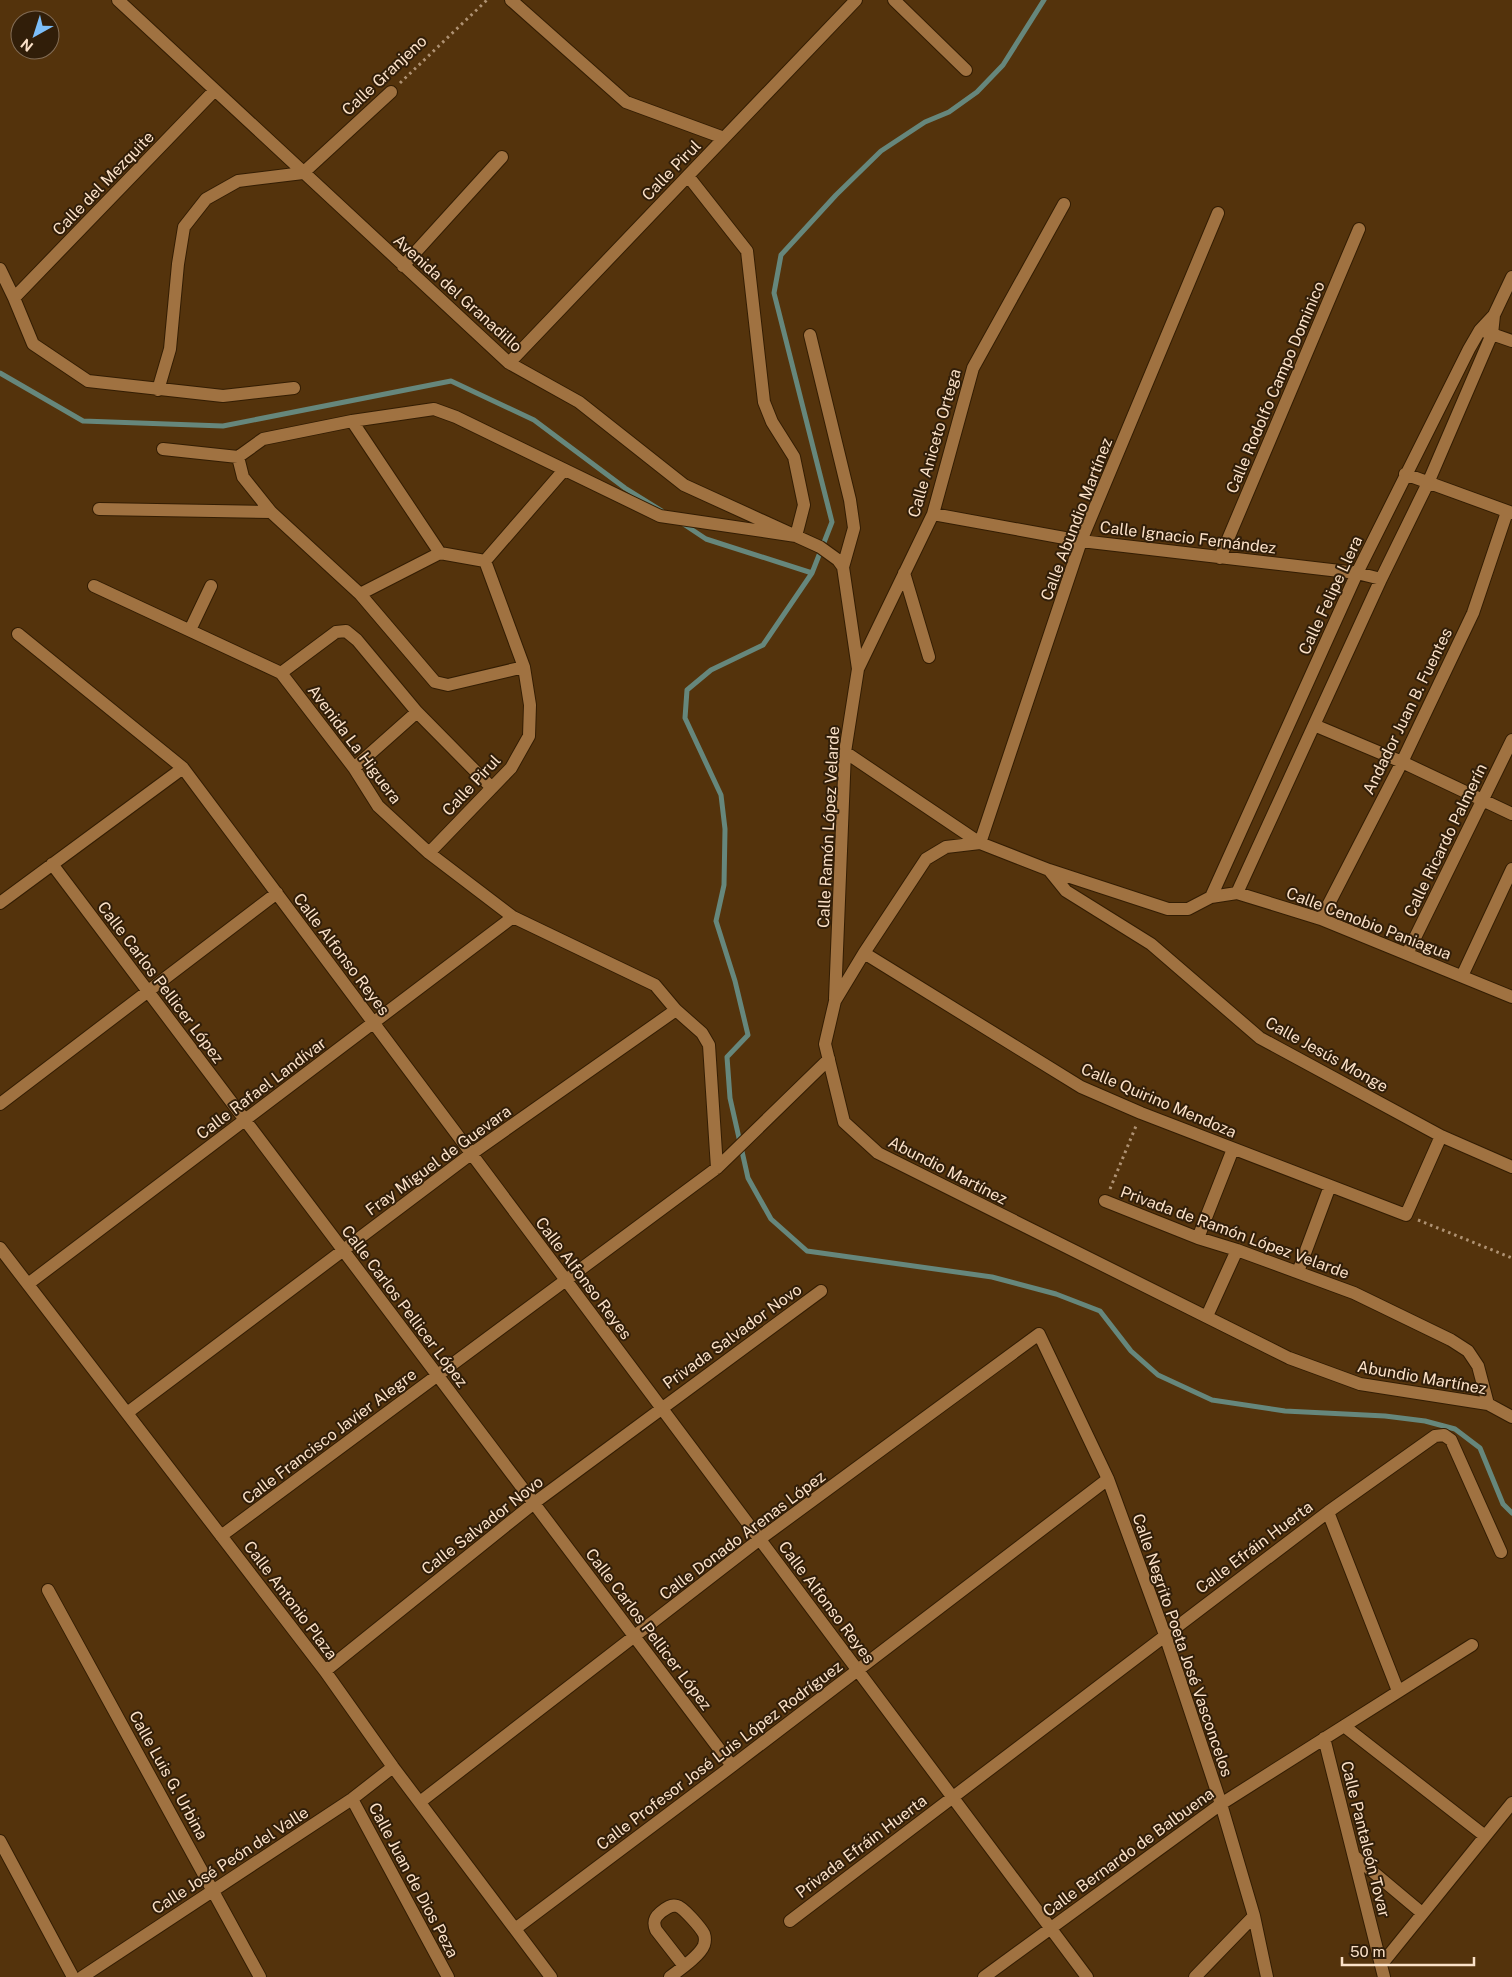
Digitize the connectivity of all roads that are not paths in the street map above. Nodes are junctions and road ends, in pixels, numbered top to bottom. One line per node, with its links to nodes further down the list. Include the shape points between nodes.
1 (118, 0): 6 (street, Avenida del Granadillo)
2 (511, 0): 8 (street, via 626,102)
3 (856, 0): 8 (street, Calle Pirul)
4 (894, 0): 5 (street)
5 (966, 70)
6 (214, 91): 10 (street, Avenida del Granadillo); 18 (street, Calle del Mezquite)
7 (391, 92): 10 (street, Calle Granjeno)
8 (724, 138): 11 (street, Calle Pirul)
9 (502, 157): 15 (street)
10 (303, 173): 15 (street, Avenida del Granadillo); 26 (street, via 238,181 206,199 184,227 170,349)
11 (688, 176): 24 (street, Calle Pirul); 37 (street, via 747,251 764,402 772,422 794,457 804,505)
12 (1064, 204): 36 (street, Calle Aniceto Ortega, via 973,368)
13 (1218, 213): 38 (street, Calle Abundio Martínez)
14 (1359, 229): 40 (street, Calle Rodolfo Campo Dominico)
15 (403, 266): 24 (street, Avenida del Granadillo)
16 (0, 269): 18 (street)
17 (1512, 277): 19 (street, Calle Felipe Llera)
18 (14, 298): 26 (street, via 33,344 88,381)
19 (1494, 314): 20 (street, Calle Felipe Llera); 21 (street, Calle Felipe Llera)
20 (1480, 330): 21 (street); 31 (street, Calle Felipe Llera)
21 (1492, 334): 23 (street); 32 (street, Calle Felipe Llera)
22 (810, 335): 42 (street, via 854,528)
23 (1512, 341)
24 (509, 363): 37 (street, Avenida del Granadillo, via 579,402 684,485)
25 (294, 388): 26 (street, via 223,396)
26 (158, 390)
27 (352, 421): 29 (street, via 263,439); 30 (street, via 434,409); 39 (street)
28 (163, 449): 29 (street)
29 (238, 457): 34 (street, via 243,477)
30 (564, 470): 37 (street, via 660,516); 41 (street)
31 (1405, 474): 32 (street); 44 (street, Calle Felipe Llera)
32 (1428, 483): 35 (street); 45 (street, Calle Felipe Llera)
33 (99, 509): 34 (street)
34 (271, 512): 48 (street)
35 (1510, 512): 59 (street, Andador Juan B. Fuentes, via 1473,613)
36 (933, 514): 38 (street, Calle Ignacio Fernández); 43 (street, Calle Aniceto Ortega)
37 (796, 536): 42 (street, Avenida del Granadillo, via 820,547)
38 (1081, 541): 40 (street, Calle Ignacio Fernández); 65 (street, Calle Abundio Martínez)
39 (440, 553): 41 (street); 48 (street)
40 (1220, 558): 44 (street, Calle Ignacio Fernández)
41 (485, 561): 52 (street, Calle Pirul)
42 (841, 564): 53 (street, Calle Ramón López Velarde)
43 (904, 573): 51 (street); 53 (street, Calle Aniceto Ortega)
44 (1357, 573): 45 (street, Calle Ignacio Fernández); 72 (street, Calle Felipe Llera)
45 (1381, 579): 56 (street, Calle Felipe Llera)
46 (94, 586): 49 (street, Avenida La Higuera)
47 (211, 586): 49 (street)
48 (360, 594): 52 (street, via 435,682 448,685)
49 (190, 630): 54 (street, Avenida La Higuera)
50 (18, 634): 60 (street, Calle Alfonso Reyes)
51 (929, 657)
52 (524, 667): 62 (street, Calle Pirul, via 530,705 529,736 511,768)
53 (858, 669): 58 (street, Calle Ramón López Velarde)
54 (281, 673): 55 (street, via 336,632 346,631); 61 (street, Avenida La Higuera)
55 (417, 712): 61 (street); 62 (street)
56 (1314, 725): 59 (street); 71 (street, Calle Felipe Llera)
57 (1512, 740): 63 (street, Calle Ricardo Palmerín)
58 (845, 752): 65 (street); 81 (street, Calle Ramón López Velarde)
59 (1402, 762): 63 (street); 75 (street, Andador Juan B. Fuentes)
60 (183, 768): 67 (street); 70 (street, Calle Alfonso Reyes)
61 (354, 768): 66 (street, Avenida La Higuera, via 378,806)
62 (494, 786): 66 (street, Calle Pirul)
63 (1484, 801): 64 (street); 77 (street, Calle Ricardo Palmerín)
64 (1512, 814)
65 (980, 843): 69 (street, Abundio Martínez); 76 (street, Abundio Martínez, via 946,847 926,859)
66 (429, 853): 74 (street, Avenida La Higuera)
67 (52, 864): 73 (street); 79 (street, Calle Carlos Pellicer López)
68 (1512, 869): 78 (street)
69 (1049, 870): 72 (street, Abundio Martínez, via 1168,909 1188,909); 87 (street, Calle Jesús Monge, via 1066,891 1151,944 1260,1038)
70 (277, 893): 79 (street); 83 (street, Calle Alfonso Reyes)
71 (1237, 893): 72 (street, Calle Cenobio Paniagua); 75 (street, Calle Cenobio Paniagua)
72 (1211, 898)
73 (0, 903)
74 (513, 917): 82 (street, Avenida La Higuera, via 655,985); 83 (street, Calle Rafael Landívar)
75 (1321, 919): 77 (street, Calle Cenobio Paniagua)
76 (864, 953): 81 (street, Abundio Martínez); 88 (street, Calle Quirino Mendoza, via 1081,1087)
77 (1407, 954): 78 (street, Calle Cenobio Paniagua)
78 (1462, 976): 80 (street, Calle Cenobio Paniagua)
79 (148, 992): 85 (street); 86 (street, Calle Carlos Pellicer López)
80 (1512, 997)
81 (835, 1001): 84 (street, Abundio Martínez, via 825,1044)
82 (676, 1010): 89 (street, Fray Miguel de Guevara); 90 (street, Avenida La Higuera, via 702,1033 708,1045)
83 (374, 1023): 86 (street, Calle Rafael Landívar); 89 (street, Calle Alfonso Reyes)
84 (829, 1060): 90 (street, Calle Francisco Javier Alegre); 102 (street, Abundio Martínez, via 844,1122 878,1153)
85 (0, 1104)
86 (245, 1120): 97 (street, Calle Carlos Pellicer López); 100 (street, Calle Rafael Landívar)
87 (1441, 1136): 91 (street, Calle Jesús Monge); 92 (street, Calle Quirino Mendoza, via 1406,1215)
88 (1233, 1149): 92 (street, Calle Quirino Mendoza); 94 (street)
89 (471, 1154): 97 (street, Fray Miguel de Guevara); 99 (street, Calle Alfonso Reyes)
90 (720, 1165): 99 (street, Calle Francisco Javier Alegre)
91 (1512, 1168)
92 (1330, 1186): 98 (street)
93 (1105, 1201): 94 (street, Privada de Ramón López Velarde)
94 (1198, 1238): 96 (street, Privada de Ramón López Velarde)
95 (0, 1248): 100 (street, Calle Antonio Plaza)
96 (1237, 1250): 98 (street, Privada de Ramón López Velarde); 102 (street)
97 (343, 1251): 104 (street, Calle Carlos Pellicer López); 107 (street, Fray Miguel de Guevara)
98 (1298, 1272): 105 (street, Privada de Ramón López Velarde, via 1354,1293 1468,1351 1478,1366)
99 (566, 1280): 104 (street, Calle Francisco Javier Alegre); 106 (street, Calle Alfonso Reyes)
100 (28, 1284): 107 (street, Calle Antonio Plaza)
101 (821, 1291): 106 (street, Privada Salvador Novo)
102 (1207, 1316): 105 (street, Abundio Martínez, via 1289,1358 1360,1384)
103 (1039, 1334): 109 (street, Calle Negrito Poeta José Vasconcelos); 113 (street, Calle Donado Arenas López)
104 (437, 1376): 110 (street, Calle Carlos Pellicer López); 112 (street, Calle Francisco Javier Alegre)
105 (1488, 1404): 108 (street, Abundio Martínez)
106 (662, 1408): 110 (street, Calle Salvador Novo); 113 (street, Calle Alfonso Reyes)
107 (127, 1413): 112 (street, Calle Antonio Plaza)
108 (1512, 1417)
109 (1108, 1479): 116 (street, Calle Negrito Poeta José Vasconcelos); 120 (street, Calle Profesor José Luis López Rodríguez)
110 (534, 1503): 117 (street, Calle Carlos Pellicer López); 119 (street, Calle Salvador Novo)
111 (1328, 1512): 114 (street, Calle Efráin Huerta, via 1435,1436 1444,1435 1451,1440); 116 (street, Calle Efráin Huerta); 121 (street)
112 (221, 1536): 119 (street, Calle Antonio Plaza)
113 (760, 1539): 117 (street, Calle Donado Arenas López); 120 (street, Calle Alfonso Reyes)
114 (1502, 1552)
115 (48, 1590): 134 (street, Calle Luis G. Urbina)
116 (1165, 1636): 126 (street, Calle Efráin Huerta); 130 (street, Calle Negrito Poeta José Vasconcelos)
117 (635, 1637): 124 (street, Calle Carlos Pellicer López); 128 (street, Calle Donado Arenas López)
118 (1472, 1645): 121 (street, Calle Bernardo de Balbuena)
119 (324, 1671): 125 (street, Calle Antonio Plaza)
120 (858, 1671): 124 (street, Calle Profesor José Luis López Rodríguez); 126 (street, Calle Alfonso Reyes)
121 (1398, 1691): 122 (street, Calle Bernardo de Balbuena)
122 (1344, 1726): 123 (street, Calle Bernardo de Balbuena); 131 (street)
123 (1324, 1738): 130 (street, Calle Bernardo de Balbuena); 133 (street, Calle Pantaleón Tovar)
124 (732, 1766): 138 (street, Calle Profesor José Luis López Rodríguez)
125 (393, 1767): 127 (street, Calle José Peón del Valle); 128 (street, Calle Antonio Plaza)
126 (952, 1797): 137 (street, Privada Efráin Huerta); 139 (street, Calle Alfonso Reyes)
127 (352, 1798): 134 (street, Calle José Peón del Valle); 145 (street, Calle Juan de Dios Peza)
128 (420, 1802): 138 (street, Calle Antonio Plaza)
129 (1512, 1802): 131 (street)
130 (1221, 1804): 136 (street, Calle Negrito Poeta José Vasconcelos); 139 (street, Calle Bernardo de Balbuena)
131 (1485, 1836): 135 (street)
132 (0, 1841): 142 (street)
133 (1354, 1856): 135 (street); 141 (street, Calle Pantaleón Tovar)
134 (213, 1890): 143 (street, Calle José Peón del Valle); 144 (street, Calle Luis G. Urbina)
135 (1422, 1914): 141 (street)
136 (1254, 1916): 150 (street); 151 (street, Calle Negrito Poeta José Vasconcelos)
137 (790, 1921)
138 (515, 1929): 146 (street, Calle Antonio Plaza)
139 (1051, 1929): 148 (street, Calle Bernardo de Balbuena); 149 (street, Calle Alfonso Reyes)
140 (684, 1966): 140 (street, via 702,1950 704,1933 682,1908 668,1906 654,1923); 147 (street)
141 (1382, 1971)
142 (73, 1977)
143 (82, 1977)
144 (260, 1977)
145 (448, 1977)
146 (551, 1977)
147 (670, 1977)
148 (984, 1977)
149 (1087, 1977)
150 (1195, 1977)
151 (1268, 1977)

